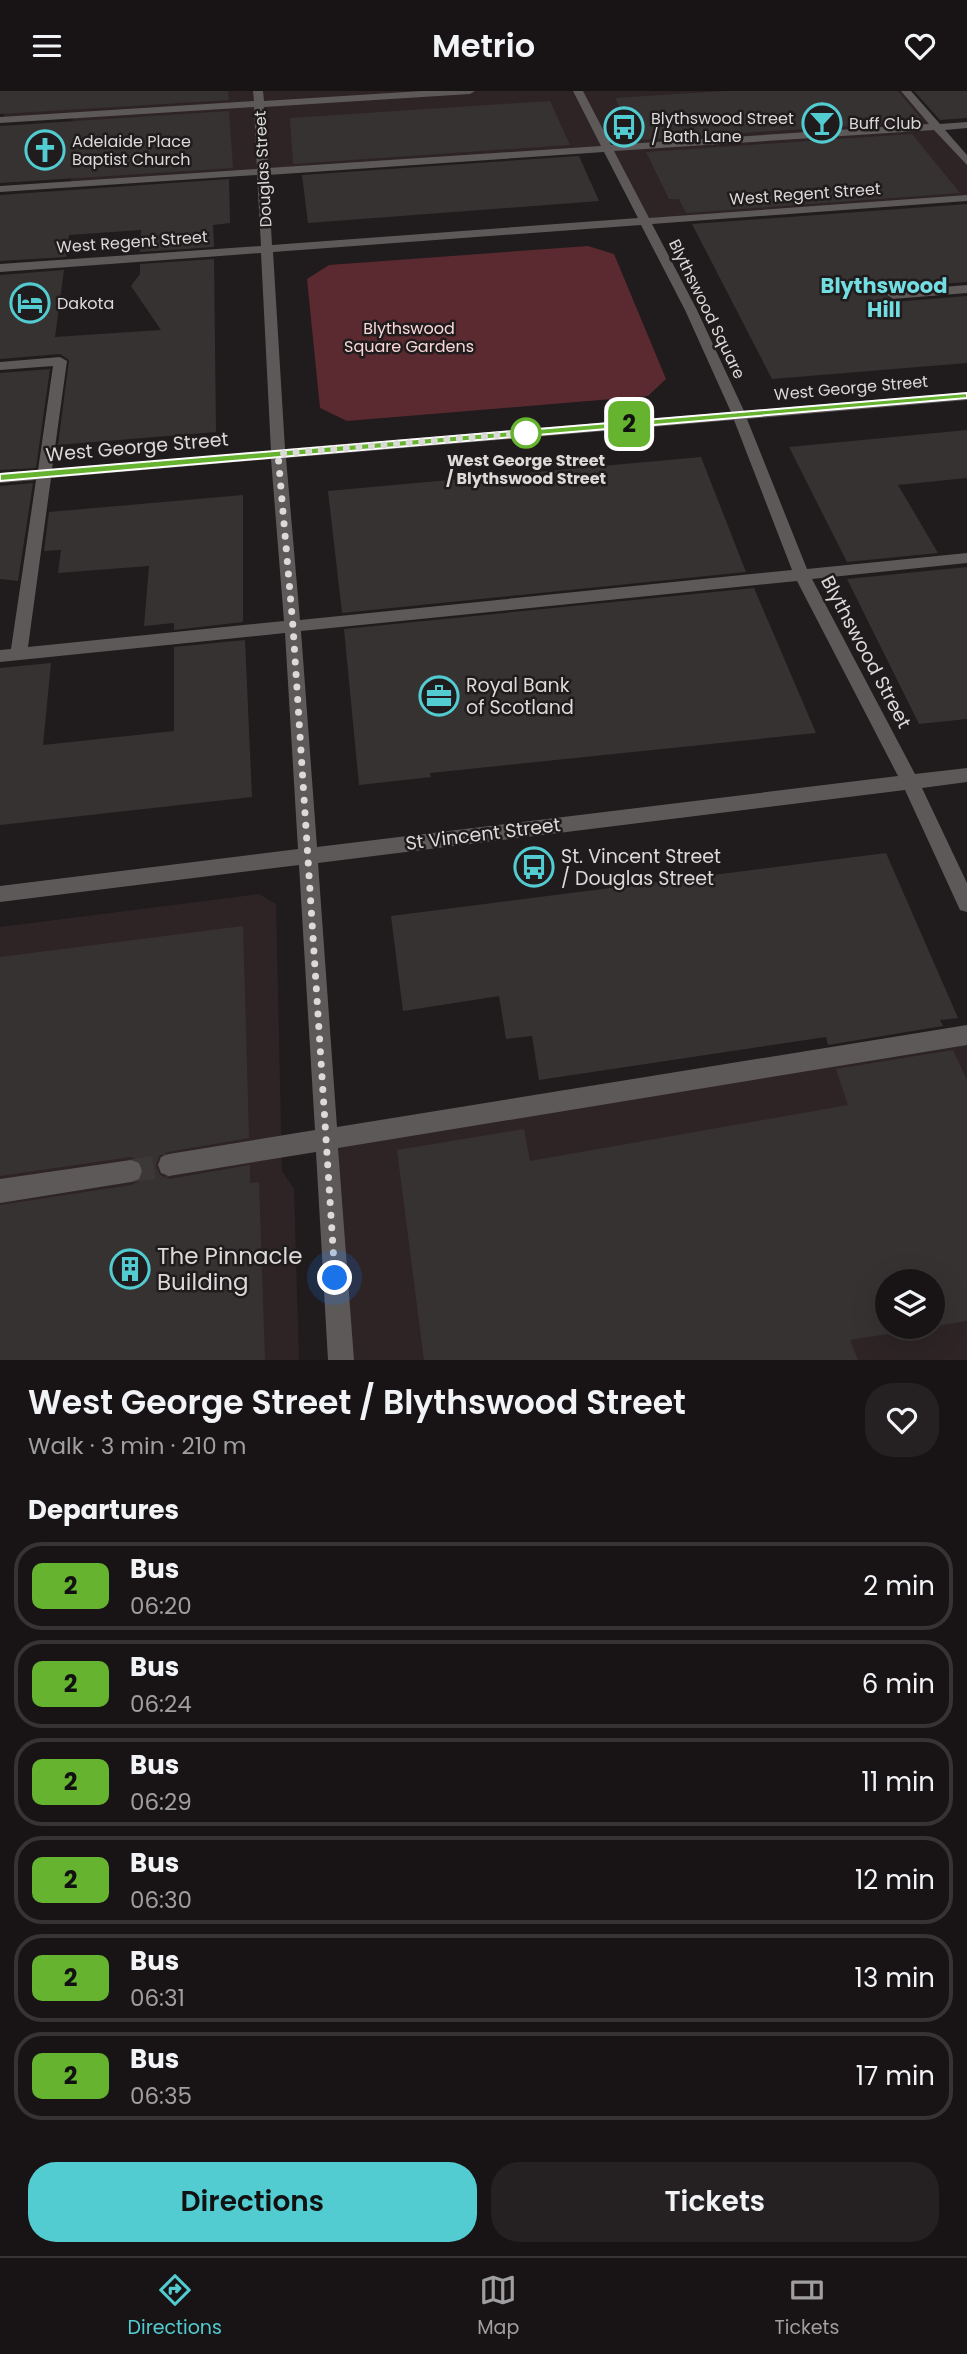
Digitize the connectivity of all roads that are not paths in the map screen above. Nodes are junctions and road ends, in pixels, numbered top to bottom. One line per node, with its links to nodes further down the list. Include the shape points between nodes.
1 (258, 91): 5 (street, Douglas Street)
2 (470, 91): 5 (street)
3 (578, 91): 9 (street)
4 (906, 91): 8 (street)
5 (259, 104): 6 (street); 11 (street, Douglas Street)
6 (0, 120)
7 (967, 125): 8 (street)
8 (937, 127): 9 (street); 10 (street)
9 (606, 148): 11 (street); 14 (street)
10 (967, 162)
11 (262, 172): 12 (street); 15 (street, Douglas Street)
12 (0, 189)
13 (967, 198): 14 (street, West Regent Street)
14 (645, 221): 15 (street); 21 (street, Blythswood Square)
15 (267, 247): 16 (street, West Regent Street); 22 (street)
16 (0, 268)
17 (967, 289): 18 (street)
18 (893, 295)
19 (0, 366): 23 (street, via 60,361)
20 (967, 396): 21 (street, West George Street)
21 (739, 415): 22 (street); 26 (street, Blythswood Street)
22 (278, 454): 23 (street, West George Street); 27 (street)
23 (43, 474): 24 (street, West George Street); 28 (street)
24 (0, 478)
25 (967, 558): 26 (street)
26 (802, 575): 27 (street); 31 (street, Blythswood Street)
27 (293, 627): 28 (street); 32 (street)
28 (19, 654): 29 (street)
29 (0, 656)
30 (967, 775): 31 (street, St Vincent Street)
31 (910, 781): 32 (street, St Vincent Street); 34 (street, Blythswood Street)
32 (307, 856): 33 (street, St Vincent Street); 36 (street)
33 (0, 894)
34 (967, 904)
35 (967, 1035): 36 (street)
36 (326, 1142): 37 (street); 40 (street)
37 (169, 1165)
38 (131, 1171): 39 (street)
39 (0, 1191)
40 (341, 1360)

